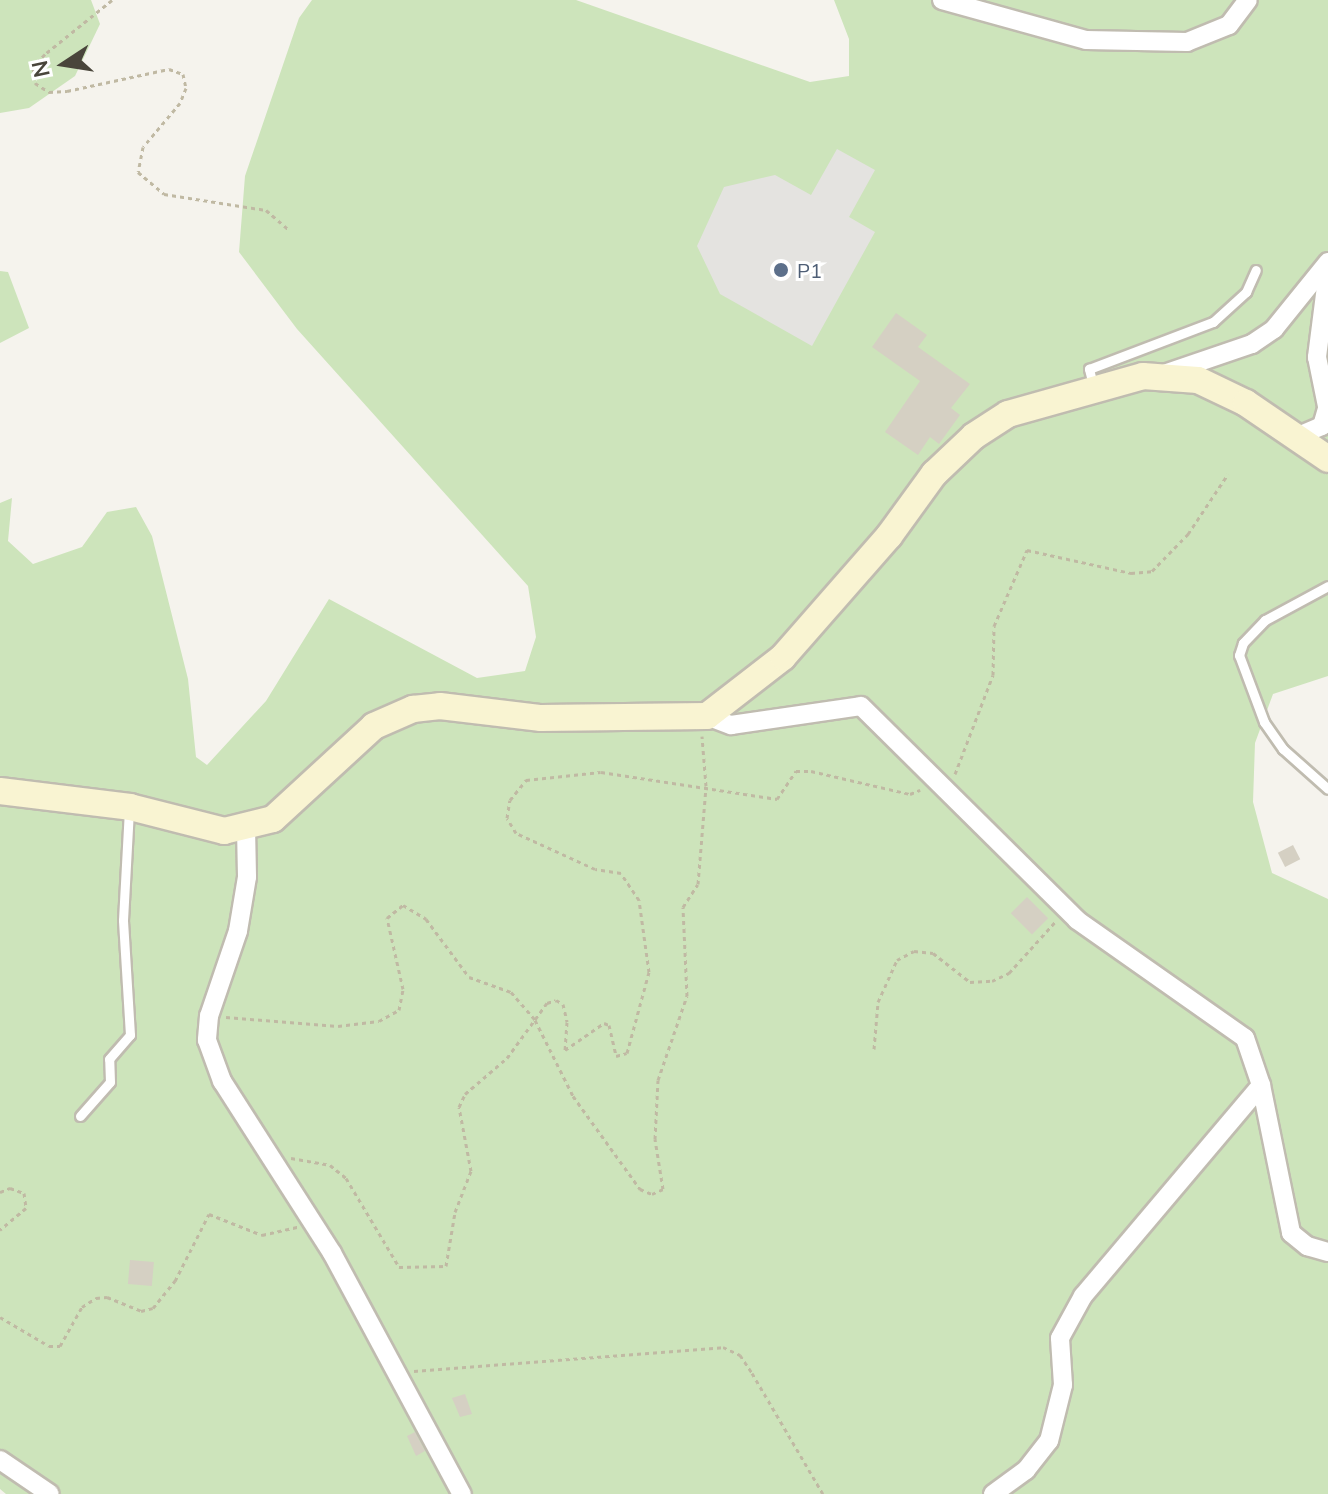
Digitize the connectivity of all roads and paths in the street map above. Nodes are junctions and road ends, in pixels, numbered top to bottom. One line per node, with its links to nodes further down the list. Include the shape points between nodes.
1 (112, 0): 4 (path, via 45,54 33,67 35,83 49,92 67,91 169,69 183,74 186,88 180,103 143,147 138,172 164,194 266,210)
2 (942, 0): 3 (street, via 1086,40 1187,42 1229,25)
3 (1248, 0)
4 (289, 230)
5 (1328, 262): 8 (street, via 1274,329)
6 (1256, 270): 10 (lane, via 1246,292 1213,322 1089,369)
7 (1328, 271): 12 (street, via 1317,357)
8 (1229, 354): 9 (street); 11 (street, via 1219,374)
9 (1161, 375): 10 (street); 11 (street, via 1198,380)
10 (1094, 389): 17 (street, via 1008,414 974,436 934,474 889,536 783,657)
11 (1224, 392): 13 (street)
12 (1328, 410): 13 (street, via 1322,426)
13 (1296, 437): 14 (street)
14 (1328, 459)
15 (1228, 474): 18 (path, via 1188,534 1152,571 1131,573 1027,550 994,626 993,675 954,778)
16 (1328, 586): 20 (lane, via 1265,620 1239,655 1264,722 1283,749)
17 (704, 716): 18 (street, via 731,725 861,706); 19 (path); 23 (street, via 554,718 440,706 413,709 374,726 292,804 273,819)
18 (939, 783): 19 (path, via 910,794 796,771 777,799); 24 (street)
19 (706, 786): 26 (path, via 698,884 683,907 687,996 658,1080 655,1139 663,1189 652,1194 640,1189 573,1096); 26 (path, via 601,772 561,773 526,780 518,788 507,818 516,833 571,860 621,873 632,883 645,929 649,972 635,1038 621,1056 614,1052 609,1025 604,1023 565,1050 567,1022 563,1004 556,1000)
20 (1328, 789)
21 (0, 791): 22 (street)
22 (130, 807): 23 (street, via 224,831); 29 (lane, via 123,920 130,1035 109,1059 110,1082)
23 (246, 828): 25 (street, via 247,877 238,931)
24 (1066, 909): 27 (path, via 1009,973 992,981 970,982 933,953 914,951 897,960 878,1002); 28 (street, via 1245,1038)
25 (209, 1016): 26 (path, via 338,1026 379,1021 399,1010 403,989 387,918 403,905 426,919 469,977 511,992); 30 (street, via 207,1040 222,1081)
26 (535, 1020): 30 (path, via 507,1058 465,1094 459,1107 471,1171 455,1212 446,1266 399,1267 346,1178 330,1165)
27 (874, 1049)
28 (1261, 1085): 34 (street, via 1291,1233 1307,1246); 41 (street, via 1083,1296 1060,1338 1063,1385 1049,1441 1026,1470)
29 (80, 1116)
30 (268, 1154): 32 (street)
31 (0, 1192): 33 (path, via 10,1188 24,1193 26,1208)
32 (314, 1224): 35 (path, via 262,1235 209,1214 175,1281 153,1308 141,1311 107,1297 96,1298 82,1307 60,1346 49,1346); 36 (street)
33 (0, 1230)
34 (1328, 1252)
35 (0, 1317)
36 (398, 1372): 39 (street); 40 (path, via 723,1347 740,1355)
37 (0, 1460): 38 (street)
38 (50, 1494)
39 (462, 1494)
40 (823, 1494)
41 (993, 1494)

